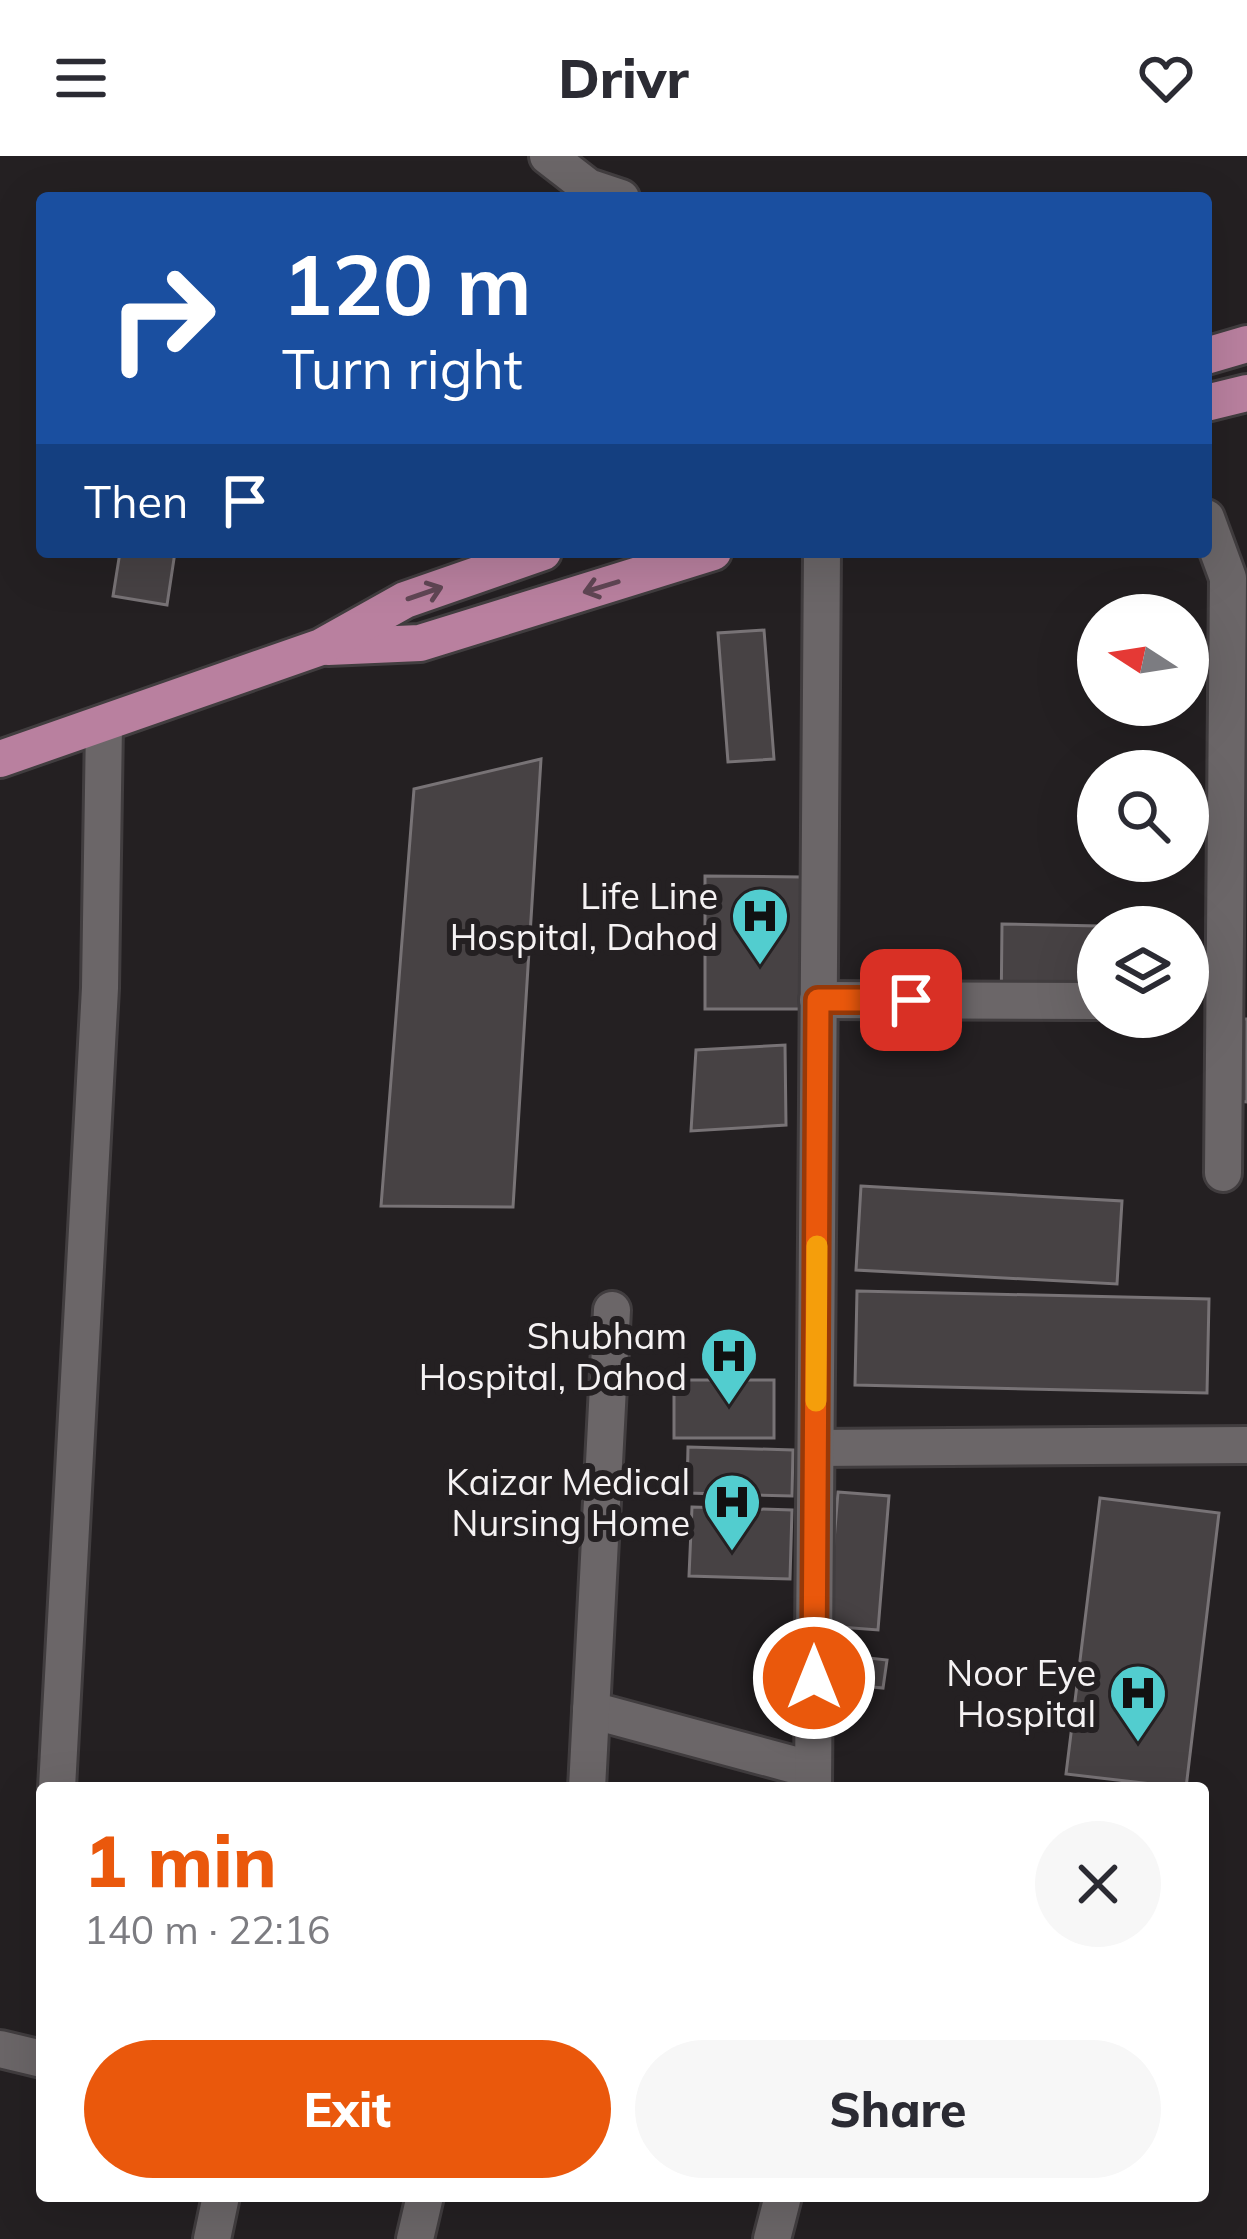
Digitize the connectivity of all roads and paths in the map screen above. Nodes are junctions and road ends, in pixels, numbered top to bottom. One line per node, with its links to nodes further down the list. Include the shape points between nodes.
1 (548, 156): 2 (street)
2 (603, 192)
3 (1247, 344): 4 (main road)
4 (1212, 354)
5 (1247, 393): 6 (main road)
6 (1212, 402)
7 (1212, 534): 16 (street, via 1228,578)
8 (526, 558): 11 (main road, one-way to 8, via 404,600)
9 (693, 558): 11 (main road, one-way to 11, via 420,643)
10 (822, 558): 14 (street)
11 (321, 647): 12 (main road)
12 (104, 724): 13 (main road); 22 (street, via 100,988)
13 (0, 759)
14 (818, 1000): 15 (street); 19 (street)
15 (1077, 1001)
16 (1223, 1173)
17 (612, 1310): 20 (street)
18 (1247, 1445): 19 (street)
19 (815, 1448): 21 (street)
20 (591, 1710): 21 (street); 23 (street)
21 (813, 1779)
22 (57, 1782)
23 (587, 1782)
24 (0, 2049): 25 (street)
25 (36, 2058)
26 (220, 2202): 29 (street)
27 (424, 2202): 30 (street)
28 (781, 2202): 31 (street)
29 (212, 2239)
30 (415, 2239)
31 (772, 2239)

